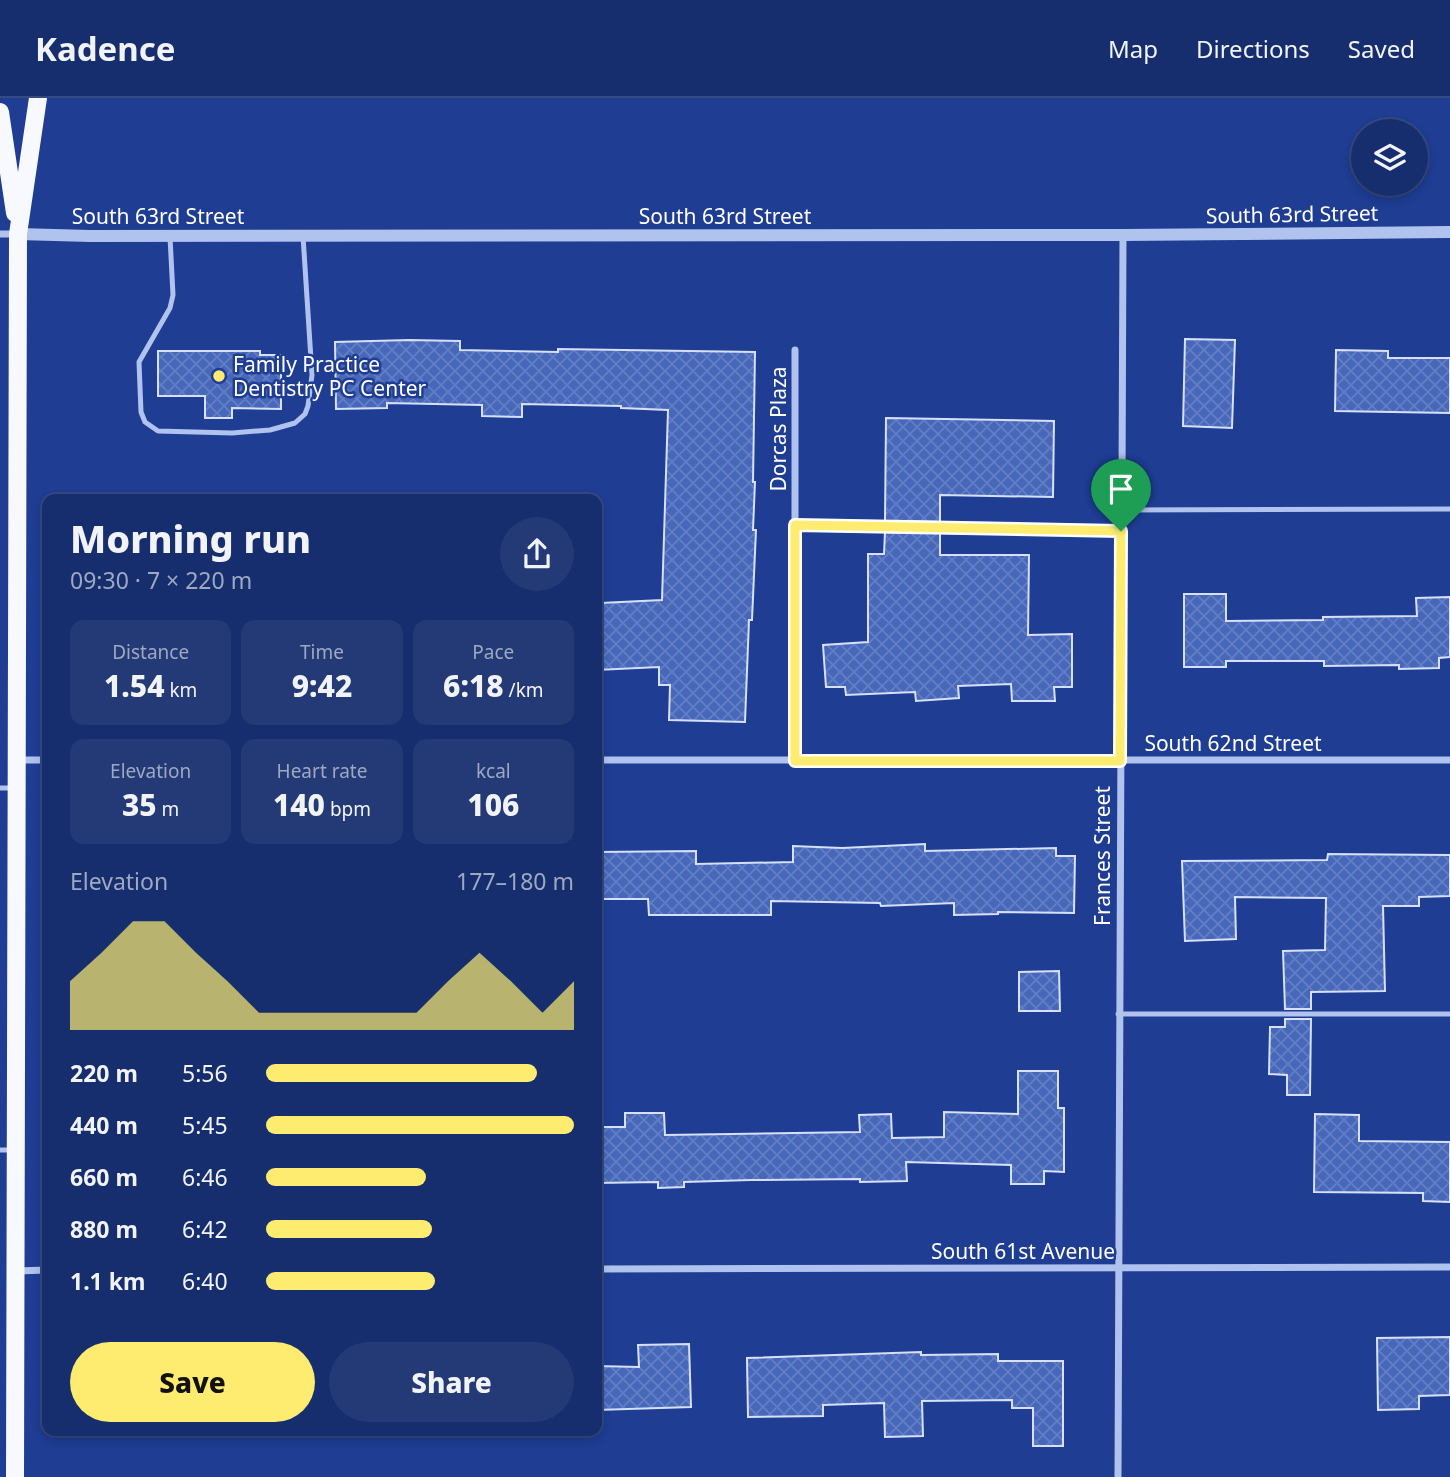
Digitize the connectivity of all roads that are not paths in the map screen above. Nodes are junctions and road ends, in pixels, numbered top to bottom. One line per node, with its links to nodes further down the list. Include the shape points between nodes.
1 (38, 98): 4 (main road)
2 (0, 112): 4 (main road)
3 (1450, 232): 5 (street, South 63rd Street)
4 (9, 234): 6 (street, South 63rd Street); 13 (main road)
5 (1123, 235): 7 (street, South 63rd Street); 10 (street, Frances Street)
6 (170, 236): 7 (street, South 63rd Street); 7 (lane, via 173,295 170,308 140,356 141,412 145,422 158,431 232,433 295,423 309,406 312,375)
7 (303, 236)
8 (795, 349): 11 (street, Dorcas Plaza)
9 (1450, 509): 10 (lane)
10 (1121, 510): 12 (street, Frances Street)
11 (795, 525): 12 (lane); 17 (street, Dorcas Plaza)
12 (1121, 531): 18 (street, Frances Street)
13 (17, 760): 14 (street); 19 (main road)
14 (42, 760)
15 (602, 760): 17 (street, South 62nd Street)
16 (1450, 760): 18 (street, South 62nd Street)
17 (795, 761): 18 (street, South 62nd Street)
18 (1120, 761): 20 (street, Frances Street)
19 (8, 788): 22 (main road)
20 (1118, 1014): 21 (lane); 24 (street, Frances Street)
21 (1450, 1014)
22 (7, 1150): 27 (main road)
23 (1450, 1267): 24 (street, South 61st Avenue)
24 (1119, 1268): 25 (street, South 61st Avenue); 29 (street, Frances Street)
25 (602, 1269)
26 (42, 1270): 27 (street)
27 (14, 1271): 28 (main road)
28 (15, 1477)
29 (1118, 1477)

